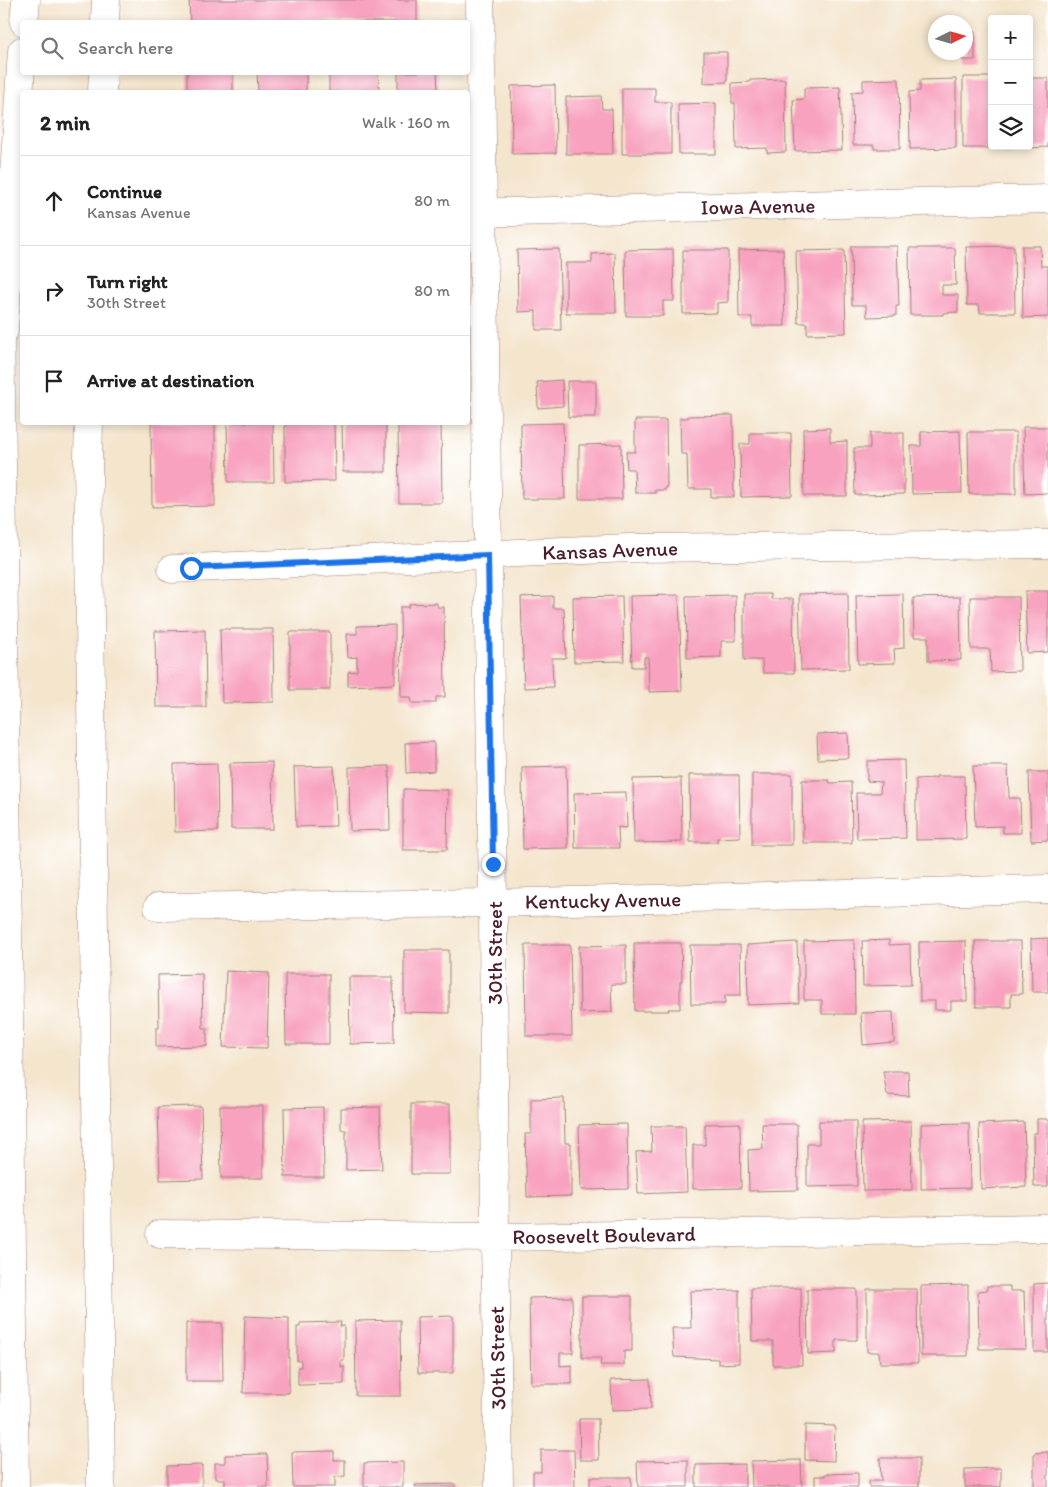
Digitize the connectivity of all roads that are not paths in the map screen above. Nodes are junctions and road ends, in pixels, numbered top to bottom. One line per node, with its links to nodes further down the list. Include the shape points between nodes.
1 (26, 0): 4 (main road)
2 (106, 0): 5 (main road)
3 (480, 0): 10 (main road, 30th Street)
4 (24, 20)
5 (105, 20)
6 (20, 75): 12 (main road)
7 (103, 75): 8 (main road)
8 (102, 90)
9 (1048, 199): 10 (main road, Iowa Avenue)
10 (476, 212): 15 (main road, 30th Street)
11 (0, 312): 12 (main road)
12 (1, 375): 23 (main road)
13 (90, 425): 24 (main road)
14 (1048, 544): 15 (main road, Kansas Avenue, via 628,548)
15 (488, 555): 16 (main road, Kansas Avenue); 18 (main road, 30th Street)
16 (172, 569)
17 (1048, 890): 18 (main road, Kentucky Avenue)
18 (494, 902): 19 (main road, Kentucky Avenue); 22 (main road, 30th Street)
19 (158, 908)
20 (1048, 1228): 22 (main road, Roosevelt Boulevard)
21 (160, 1234): 22 (main road, Roosevelt Boulevard)
22 (495, 1237): 25 (main road, 30th Street)
23 (15, 1487)
24 (101, 1487)
25 (499, 1487)

